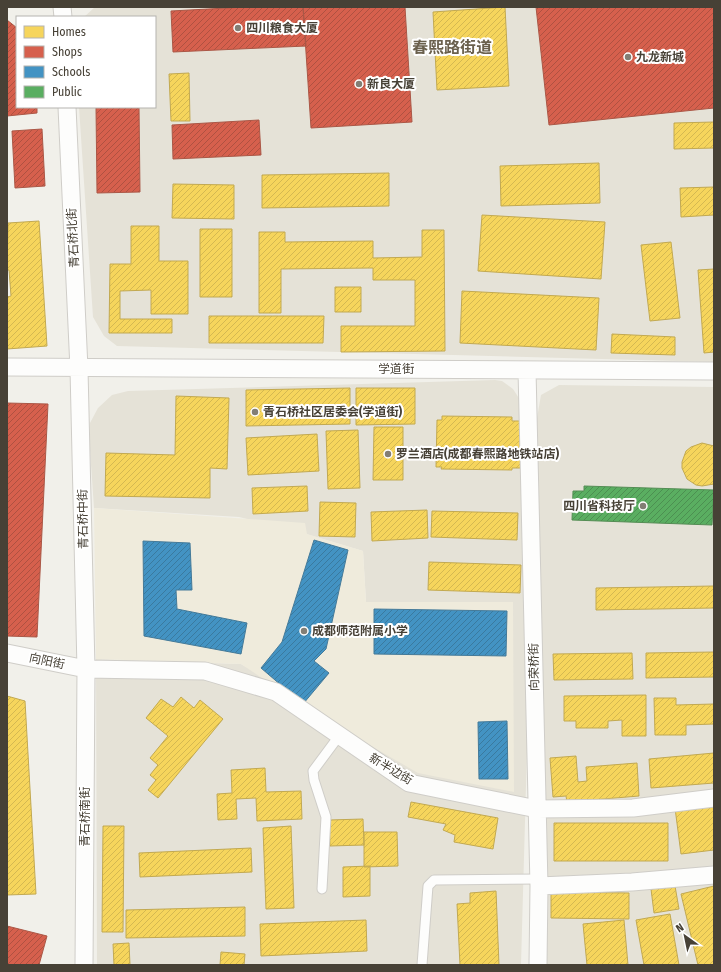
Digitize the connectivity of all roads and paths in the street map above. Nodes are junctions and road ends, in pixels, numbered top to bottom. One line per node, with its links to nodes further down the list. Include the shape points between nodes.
1 (67, 108): 3 (street, 青石桥北街)
2 (7, 367): 3 (street, 学道街)
3 (79, 369): 4 (street, 学道街); 7 (street, 青石桥中街)
4 (527, 370): 5 (street, 学道街); 10 (street, 向荣桥街)
5 (714, 371)
6 (7, 653): 7 (street, 向阳街)
7 (86, 670): 8 (street, 新半边街, via 205,671 276,692); 14 (street, 青石桥南街)
8 (339, 736): 10 (street, 新半边街, via 409,783); 13 (lane, via 313,771 326,817)
9 (714, 798): 10 (street, 新半边街, via 633,808)
10 (537, 810): 12 (street, 向荣桥街)
11 (714, 876): 12 (street, via 632,882)
12 (539, 882): 15 (lane, via 434,880 428,886); 16 (street, 向荣桥街)
13 (322, 889)
14 (84, 965)
15 (422, 965)
16 (538, 965)

